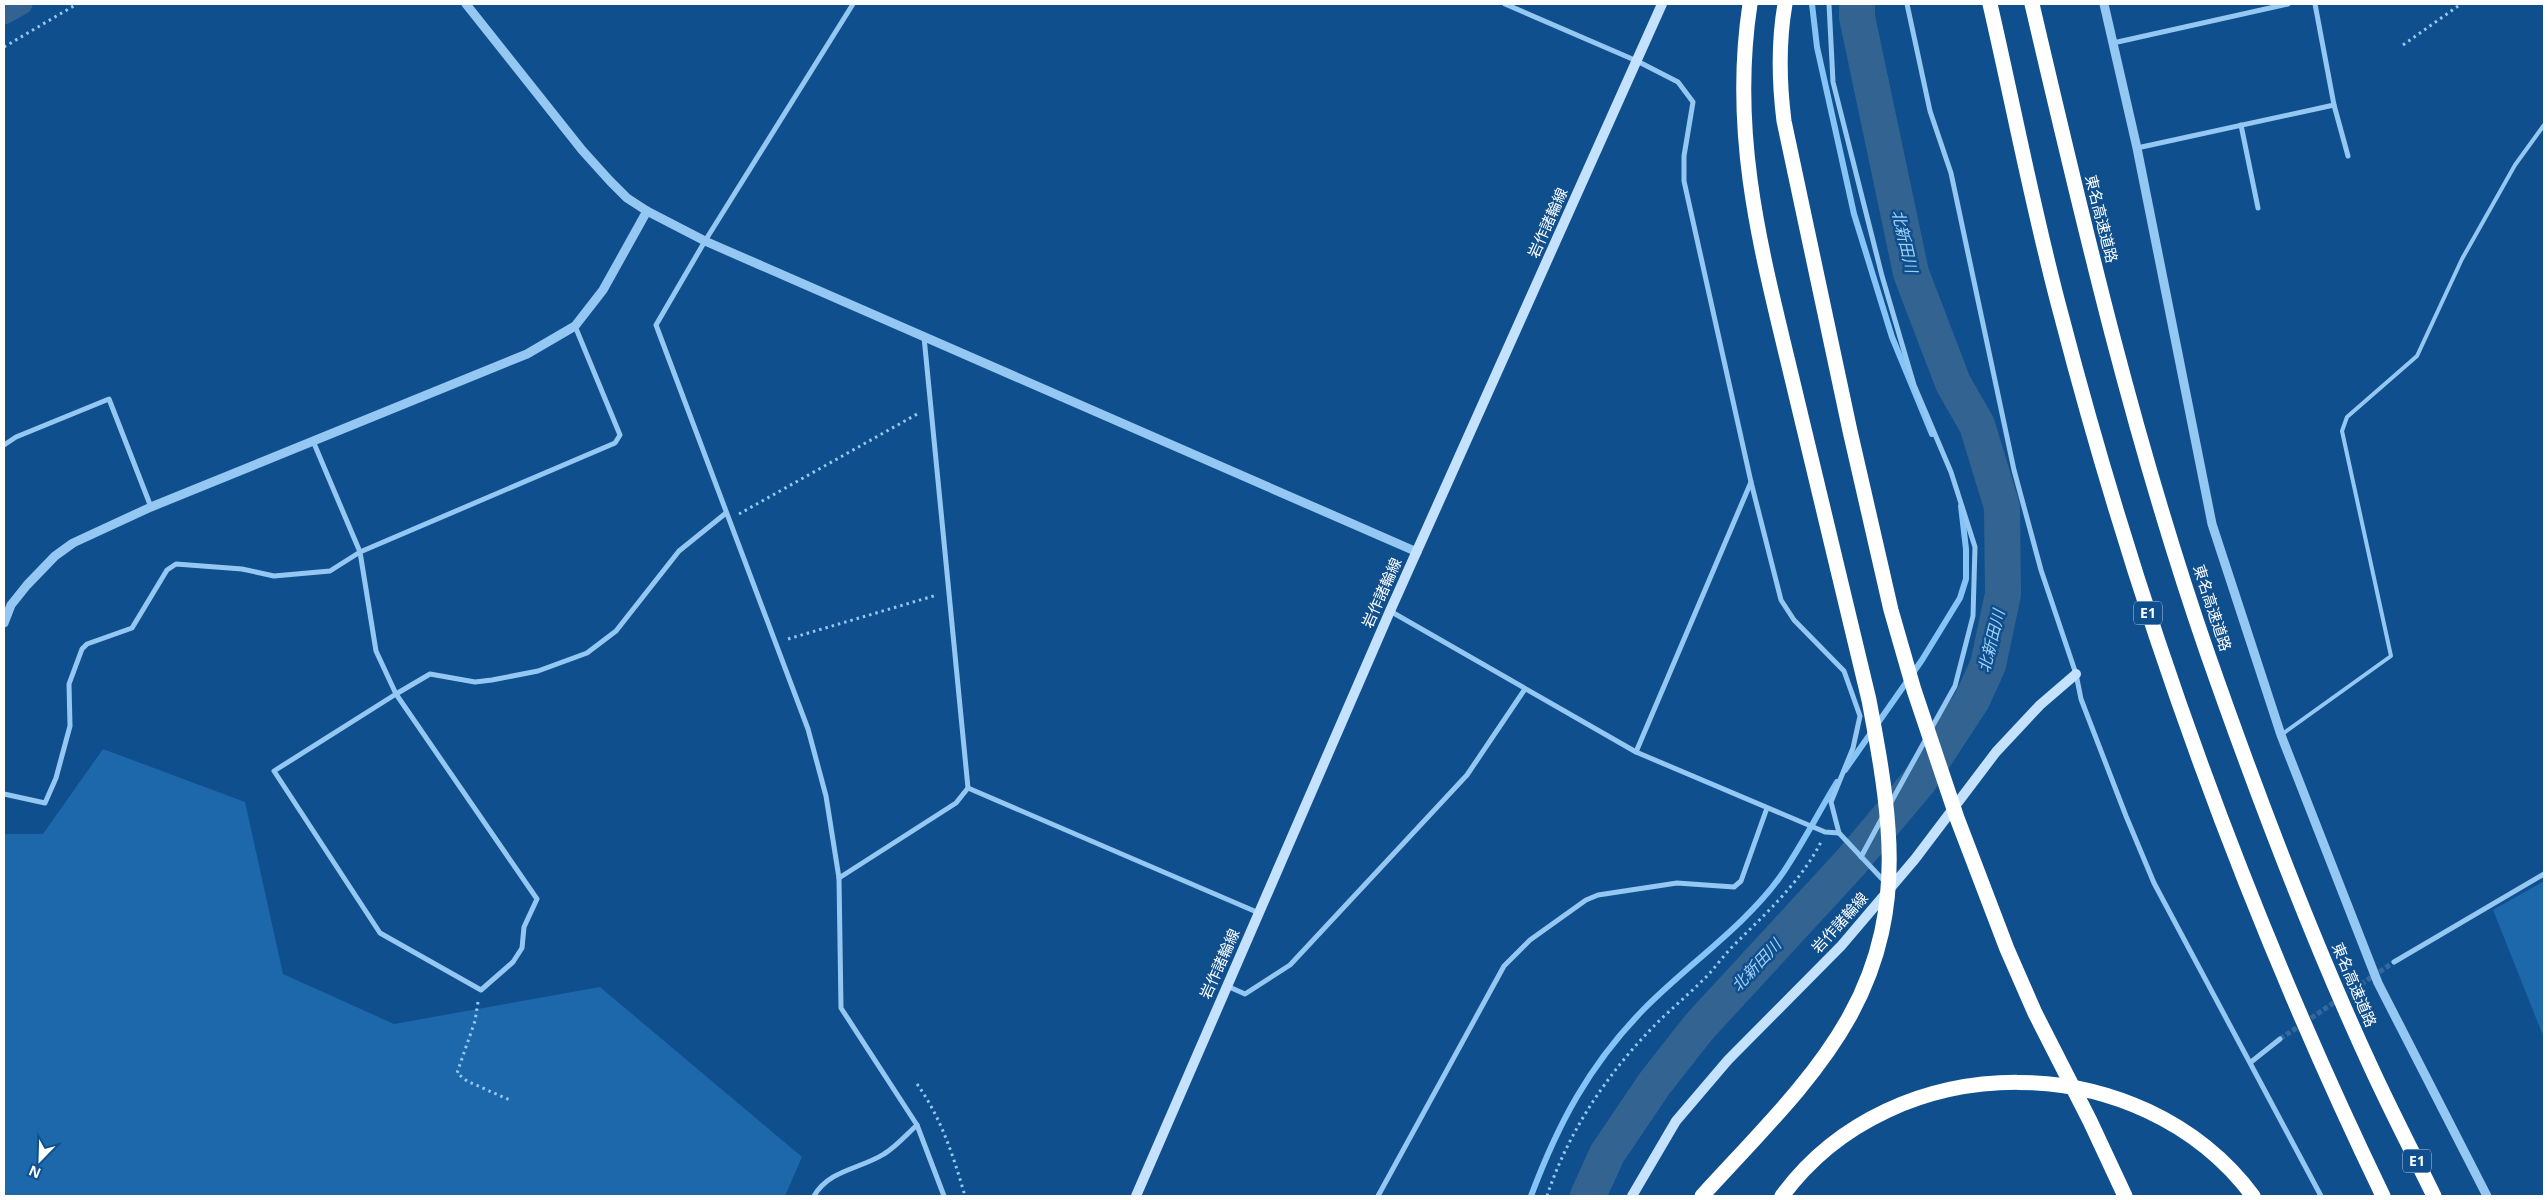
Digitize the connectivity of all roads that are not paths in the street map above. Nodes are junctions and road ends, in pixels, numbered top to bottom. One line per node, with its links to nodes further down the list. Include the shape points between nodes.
1 (466, 4): 22 (street, via 582,150 627,198)
2 (853, 4): 23 (street)
3 (1505, 4): 15 (street)
4 (1662, 4): 15 (main road, 岩作諸輪線)
5 (1750, 4): 59 (highway, via 1743,113 1752,206 1869,700 1888,819 1889,872 1877,954 1864,992 1846,1025 1794,1097)
6 (1785, 4): 61 (highway, via 1779,74 1785,130 1850,431 1899,637 1981,886 2035,1013)
7 (1829, 4): 44 (street, via 1833,82 1882,276 1914,385 1951,472 1975,547 1973,616 1955,686)
8 (1907, 4): 35 (street, via 1930,111 1951,173 2014,470 2041,570)
9 (1990, 4): 64 (highway, E1, via 2061,316 2115,510 2173,690 2276,962)
10 (2032, 4): 65 (highway, 東名高速道路 / E1, via 2112,334 2207,651 2310,928 2370,1066)
11 (2104, 4): 14 (street)
12 (2288, 4): 14 (street)
13 (2315, 4): 16 (street)
14 (2113, 43): 19 (street)
15 (1637, 61): 28 (street, via 1678,82 1692,102 1684,156 1684,181); 32 (main road, 岩作諸輪線)
16 (2334, 105): 17 (street); 20 (street)
17 (2241, 125): 19 (street); 21 (street)
18 (2544, 125): 38 (lane, via 2516,165 2462,259 2417,356 2347,417 2342,431 2391,656)
19 (2137, 148): 38 (street, via 2212,524)
20 (2348, 156)
21 (2258, 208)
22 (647, 211): 23 (street); 24 (street, via 603,290)
23 (705, 241): 25 (street); 30 (street, via 656,325)
24 (576, 326): 26 (street, via 527,354); 31 (street, via 620,436 615,443)
25 (924, 337): 32 (street); 40 (street)
26 (313, 441): 29 (street); 31 (street)
27 (4, 445): 29 (street, via 16,437 109,400)
28 (1752, 482): 39 (street); 43 (street, via 1781,600 1794,620 1844,671 1860,716 1853,748 1831,802)
29 (151, 507): 34 (street, via 73,543 55,556 11,605)
30 (726, 513): 37 (street, via 679,551 616,631 587,653 538,671 492,680 475,682 430,674); 46 (street, via 808,729 826,796)
31 (360, 552): 37 (street, via 376,651); 41 (street, via 330,571 274,576 242,569 176,564 167,570 132,628 87,644 82,649 69,684 70,726 56,778 45,804)
32 (1417, 552): 33 (main road, 岩作諸輪線)
33 (1390, 611): 36 (street); 48 (main road, 岩作諸輪線)
34 (4, 623)
35 (2076, 674): 47 (main road, 岩作諸輪線, via 2040,704 1996,752); 52 (street, via 2081,699 2154,883)
36 (1525, 689): 39 (street); 50 (street, via 1467,775 1290,965 1245,994)
37 (396, 694): 37 (street, via 274,771 380,933 481,990 513,962 522,948 524,927 537,899)
38 (2281, 735): 66 (street, via 2378,983)
39 (1636, 752): 42 (street)
40 (968, 788): 46 (street, via 956,803); 48 (street)
41 (4, 794)
42 (1767, 808): 43 (street, via 1825,832); 57 (street, via 1741,880 1734,887 1677,883 1598,895 1586,900 1516,952 1504,966)
43 (1840, 834): 44 (street)
44 (1860, 856): 47 (street)
45 (2544, 874): 49 (street)
46 (839, 878): 53 (street, via 841,1008)
47 (1891, 888): 58 (main road, 岩作諸輪線, via 1842,946 1728,1060 1676,1121)
48 (1259, 913): 50 (main road, 岩作諸輪線)
49 (2394, 962)
50 (1226, 986): 56 (main road, 岩作諸輪線)
51 (2280, 1039): 52 (street)
52 (2251, 1062): 63 (street)
53 (917, 1125): 54 (street, via 884,1154 833,1176 819,1187); 55 (street)
54 (814, 1196)
55 (944, 1196)
56 (1136, 1196)
57 (1378, 1196)
58 (1632, 1196)
59 (1702, 1196)
60 (1782, 1196): 62 (highway, via 1816,1158 1848,1132 1889,1110 1930,1093 1973,1084 2017,1081 2101,1093 2142,1108 2180,1129 2212,1153)
61 (2125, 1196)
62 (2253, 1196)
63 (2321, 1196)
64 (2383, 1196)
65 (2434, 1196)
66 (2487, 1196)

